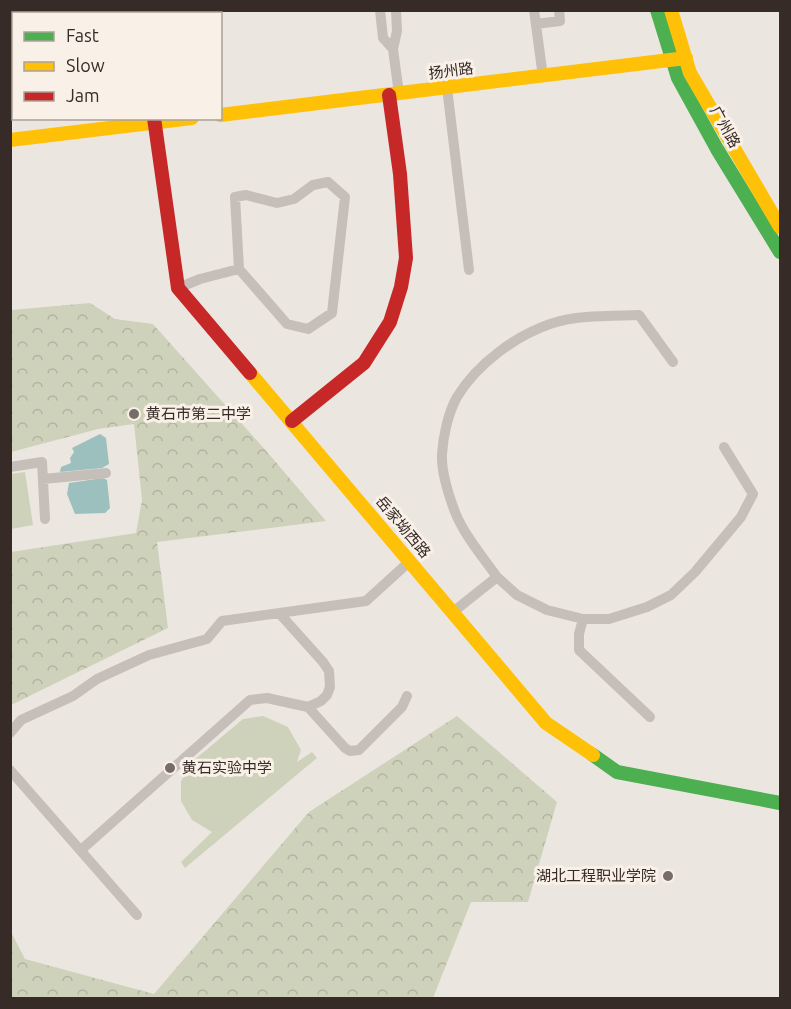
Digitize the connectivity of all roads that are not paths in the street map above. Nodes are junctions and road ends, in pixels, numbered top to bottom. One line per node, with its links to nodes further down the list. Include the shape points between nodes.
1 (77, 10): 8 (street)
2 (380, 10): 10 (street, via 383,38)
3 (396, 10): 10 (street)
4 (534, 10): 9 (street)
5 (559, 10): 9 (street, via 560,21)
6 (657, 10): 11 (main road, 广州路)
7 (671, 10): 11 (main road, 广州路)
8 (62, 12)
9 (536, 24): 12 (street)
10 (393, 49): 14 (street)
11 (679, 59): 12 (main road, 扬州路); 18 (main road, 广州路); 19 (main road, 广州路, via 678,78)
12 (543, 77): 13 (main road, 扬州路)
13 (447, 88): 14 (main road, 扬州路); 21 (street)
14 (394, 94): 15 (main road, 扬州路); 24 (main road, via 406,258 401,287 390,322 363,363)
15 (222, 115)
16 (154, 121): 17 (main road); 22 (main road)
17 (10, 140)
18 (780, 227)
19 (780, 252)
20 (239, 268): 20 (street, via 287,324 308,329 333,313 345,197 328,182 277,203 246,195 235,197); 22 (street)
21 (469, 270)
22 (178, 288): 24 (main road, 岳家坳西路)
23 (673, 362): 31 (street, via 639,315 555,322 526,334 477,373 457,398 442,457 456,514)
24 (292, 421): 30 (main road, 岳家坳西路)
25 (724, 447): 34 (street, via 753,494 741,517 715,549 671,595 609,619)
26 (10, 467): 28 (street, via 42,462)
27 (106, 473): 28 (street)
28 (43, 479): 29 (street)
29 (45, 519)
30 (410, 561): 32 (main road, 岳家坳西路); 33 (street, via 366,601)
31 (497, 577): 32 (street); 34 (street, via 517,595 547,610)
32 (453, 612): 40 (main road, 岳家坳西路, via 546,723 617,772)
33 (279, 613): 36 (street, via 329,671 327,695); 38 (street, via 222,621 207,639 149,655 106,675 74,696 21,720)
34 (583, 619): 37 (street, via 579,650)
35 (407, 696): 36 (street, via 402,707 354,751 345,748)
36 (308, 707): 41 (street, via 267,698 250,700)
37 (650, 717)
38 (10, 733)
39 (10, 770): 41 (street)
40 (780, 803)
41 (81, 850): 42 (street)
42 (137, 915)

